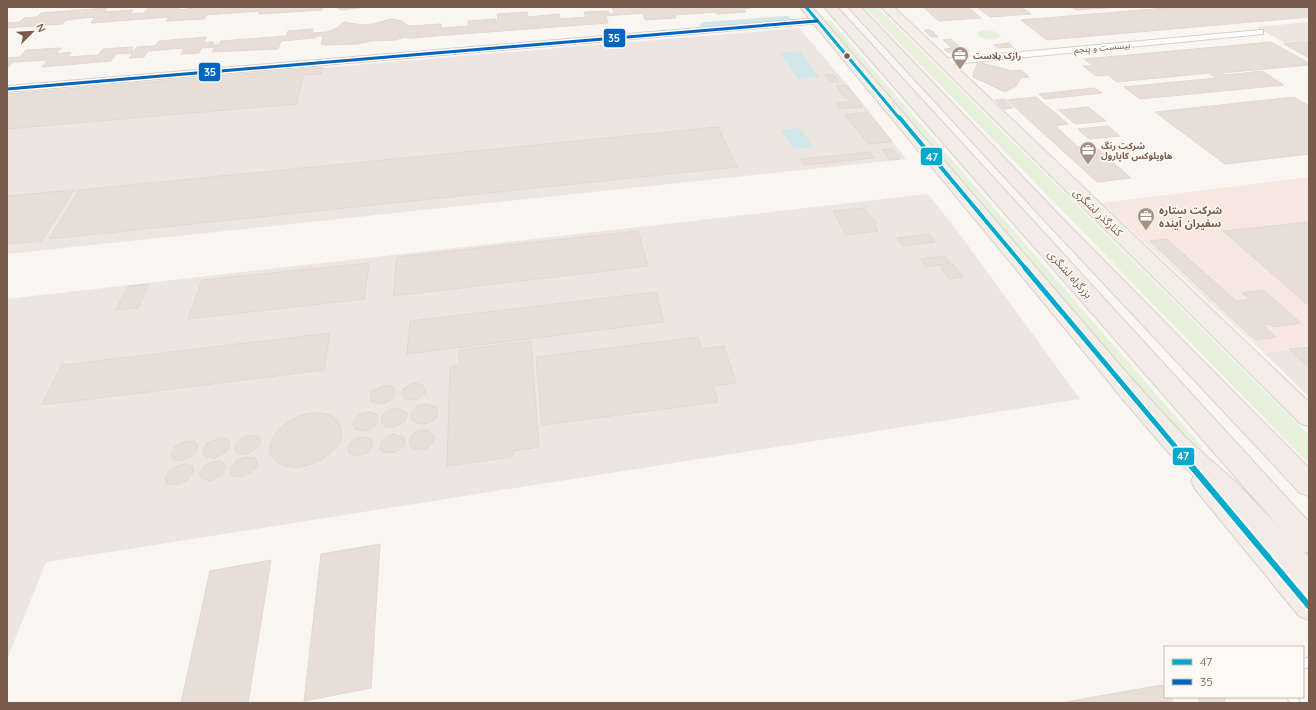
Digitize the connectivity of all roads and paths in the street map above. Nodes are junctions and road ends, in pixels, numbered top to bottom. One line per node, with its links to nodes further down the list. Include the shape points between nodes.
1 (854, 7): 9 (highway, via 1053,219)
2 (887, 7): 5 (main road, کنارگذر لشگری)
3 (818, 12): 6 (street); 7 (main road); 10 (highway, بزرگراه لشگری)
4 (1260, 32): 5 (street, بیسست و پنجم)
5 (944, 62): 8 (main road, کنارگذر لشگری)
6 (7, 89)
7 (1122, 383): 11 (highway, via 1177,445 1228,491); 12 (main road)
8 (1309, 417)
9 (1309, 485)
10 (1309, 541)
11 (1309, 576)
12 (1309, 606)

